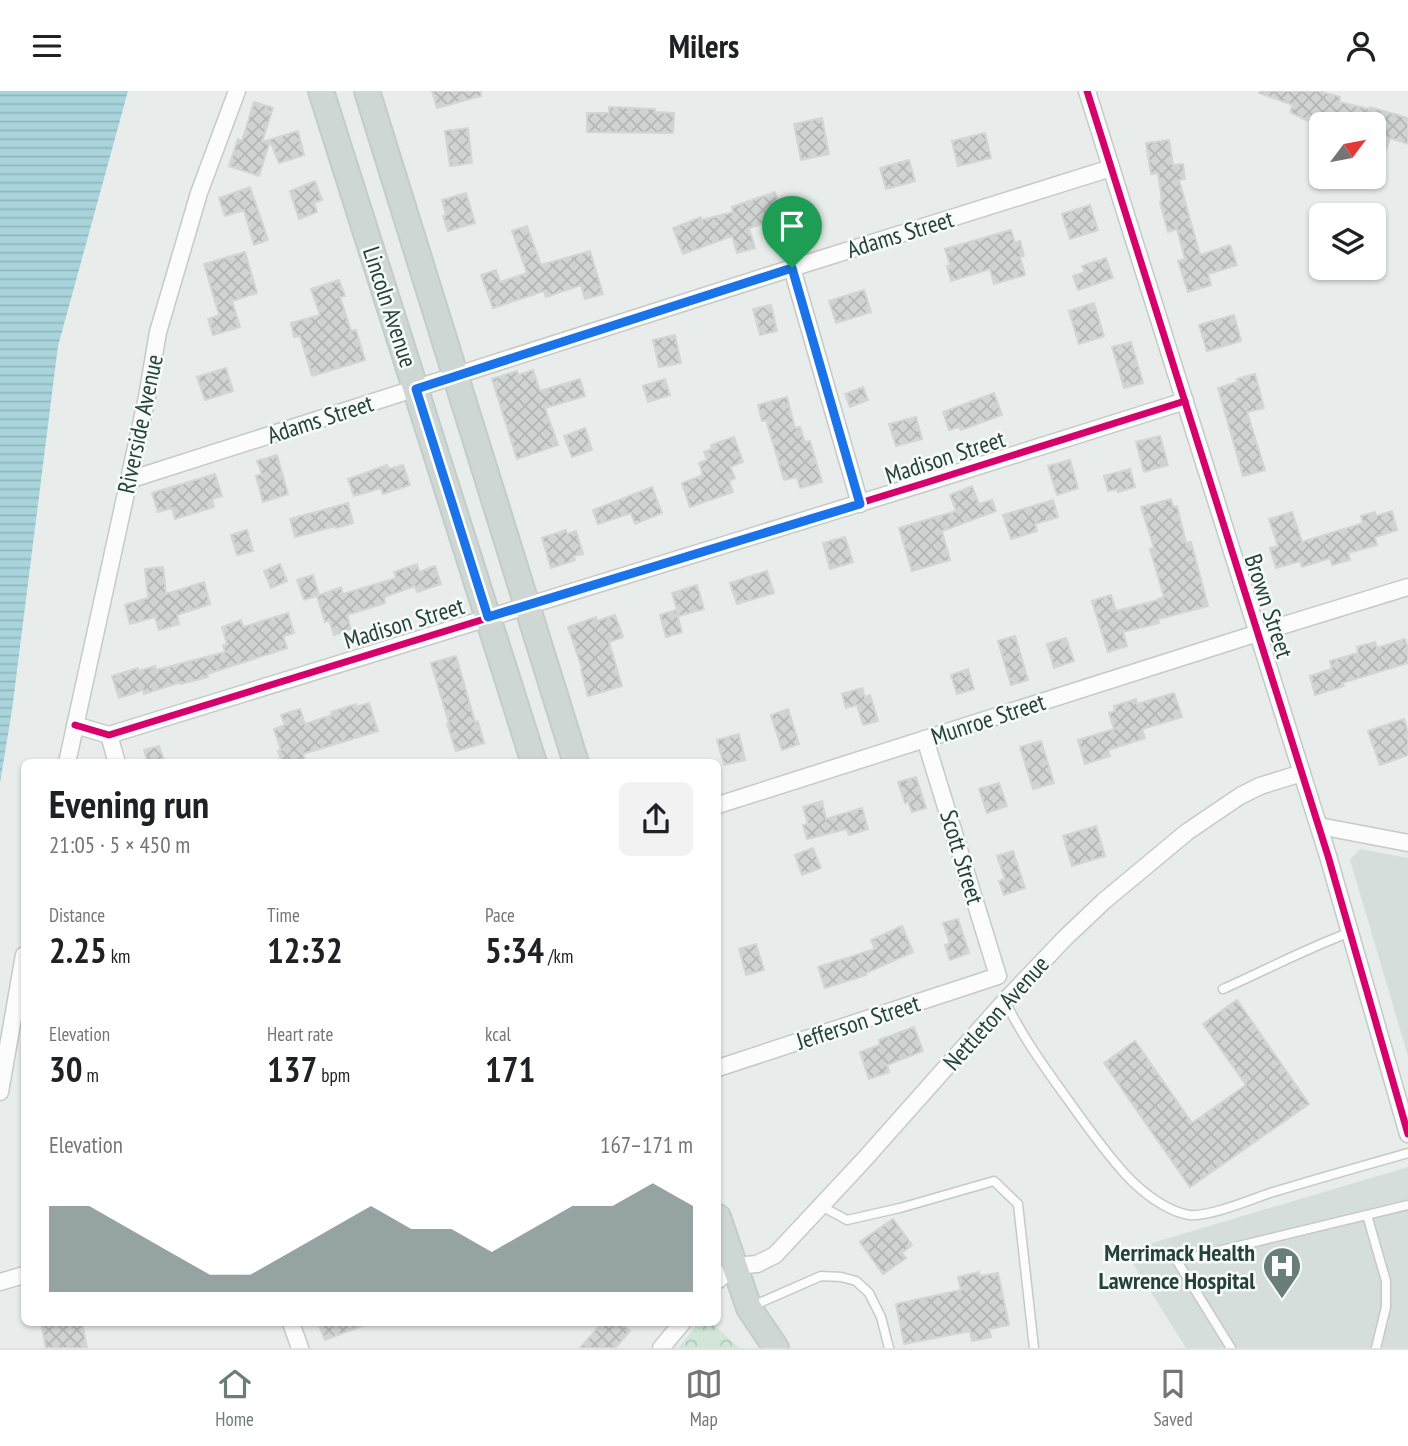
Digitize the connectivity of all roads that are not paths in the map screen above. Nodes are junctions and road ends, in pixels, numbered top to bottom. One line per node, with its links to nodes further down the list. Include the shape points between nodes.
1 (237, 91): 10 (street, Riverside Avenue, via 158,332)
2 (321, 91): 8 (main road, Lincoln Avenue)
3 (367, 91): 7 (main road, Lincoln Avenue)
4 (1087, 91): 5 (street, Brown Street)
5 (1111, 168): 6 (street, Adams Street); 9 (street, Brown Street)
6 (792, 268): 7 (street, Adams Street); 11 (street)
7 (456, 376): 8 (street, Adams Street); 13 (main road, Lincoln Avenue)
8 (416, 389): 10 (street, Adams Street); 14 (main road, Lincoln Avenue)
9 (1185, 401): 11 (street, Madison Street); 15 (street, Brown Street)
10 (129, 480): 16 (street, Riverside Avenue)
11 (860, 504): 13 (street, Madison Street)
12 (1408, 587): 15 (street, Munroe Street)
13 (527, 605): 14 (street, Madison Street); 22 (main road, Lincoln Avenue)
14 (488, 617): 17 (street, Madison Street); 21 (main road, Lincoln Avenue)
15 (1258, 633): 18 (street, Munroe Street); 23 (street, Brown Street)
16 (75, 725): 17 (street); 19 (street, Riverside Avenue)
17 (109, 735): 20 (street)
18 (925, 739): 24 (street, Munroe Street); 28 (street, Scott Street)
19 (68, 759)
20 (116, 759)
21 (533, 759)
22 (575, 759)
23 (1302, 773): 25 (street, Brown Street); 31 (street, Nettleton Avenue, via 1240,796 1187,832 1104,901)
24 (721, 804)
25 (1319, 826): 26 (street); 27 (street, Brown Street)
26 (1408, 843)
27 (1351, 932): 29 (lane); 35 (street, Brown Street)
28 (998, 976): 33 (street, Jefferson Street)
29 (1223, 989)
30 (21, 992): 32 (street)
31 (1005, 1001): 37 (lane, via 1037,1058 1127,1176 1144,1192 1181,1213 1209,1213); 39 (street, Nettleton Avenue)
32 (18, 1028): 34 (street)
33 (721, 1067)
34 (0, 1092)
35 (1405, 1112): 36 (street, Brown Street)
36 (1408, 1134)
37 (1408, 1153)
38 (1408, 1205): 40 (lane)
39 (821, 1206): 43 (street, Nettleton Avenue, via 775,1255); 52 (lane, via 847,1220 994,1181 1018,1204)
40 (1367, 1215): 53 (lane, via 1177,1261); 54 (lane, via 1387,1281)
41 (721, 1252): 43 (main road)
42 (21, 1276): 44 (street)
43 (723, 1276): 45 (main road)
44 (0, 1282)
45 (749, 1308): 50 (main road); 51 (lane, via 821,1276 856,1281 869,1293 881,1317)
46 (293, 1326): 48 (street)
47 (679, 1326): 49 (street)
48 (300, 1348)
49 (661, 1348)
50 (776, 1348)
51 (889, 1348)
52 (1034, 1348)
53 (1231, 1348)
54 (1376, 1348)

